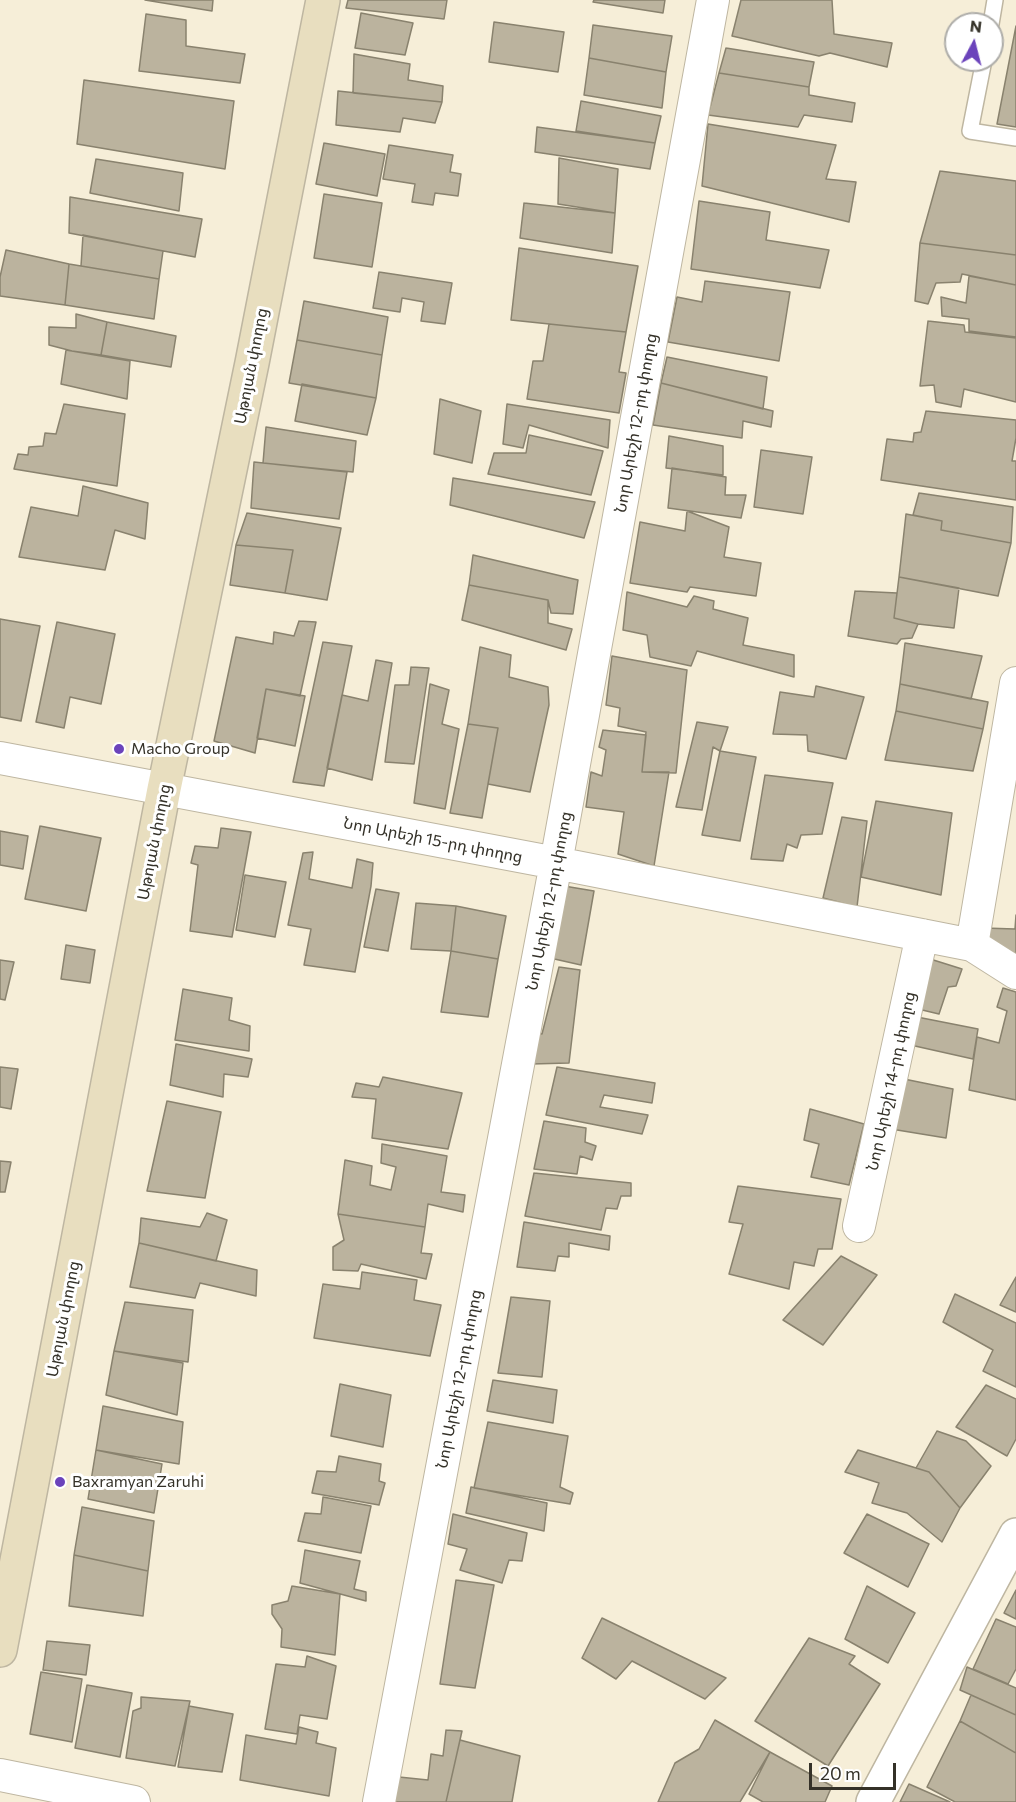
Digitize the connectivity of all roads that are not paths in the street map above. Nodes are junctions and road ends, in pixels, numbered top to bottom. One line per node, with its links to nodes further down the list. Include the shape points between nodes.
1 (323, 0): 7 (main road, Աթոյան փողոց)
2 (713, 0): 8 (street, Նոր Արեշի 12-րդ փողոց)
3 (982, 72): 4 (lane, via 970,130)
4 (1016, 138)
5 (1016, 683): 10 (street)
6 (0, 758): 7 (street, Նոր Արեշի 15-րդ փողոց)
7 (164, 789): 8 (street, Նոր Արեշի 15-րդ փողոց); 14 (main road, Աթոյան փողոց)
8 (556, 863): 9 (street, Նոր Արեշի 15-րդ փողոց); 17 (street, Նոր Արեշի 12-րդ փողոց)
9 (922, 935): 10 (street, Նոր Արեշի 15-րդ փողոց); 12 (street, Նոր Արեշի 14-րդ փողոց)
10 (972, 945): 11 (street)
11 (1016, 973)
12 (859, 1226)
13 (1016, 1535): 18 (street)
14 (0, 1650)
15 (0, 1775): 16 (street)
16 (134, 1802)
17 (379, 1802)
18 (873, 1802)

